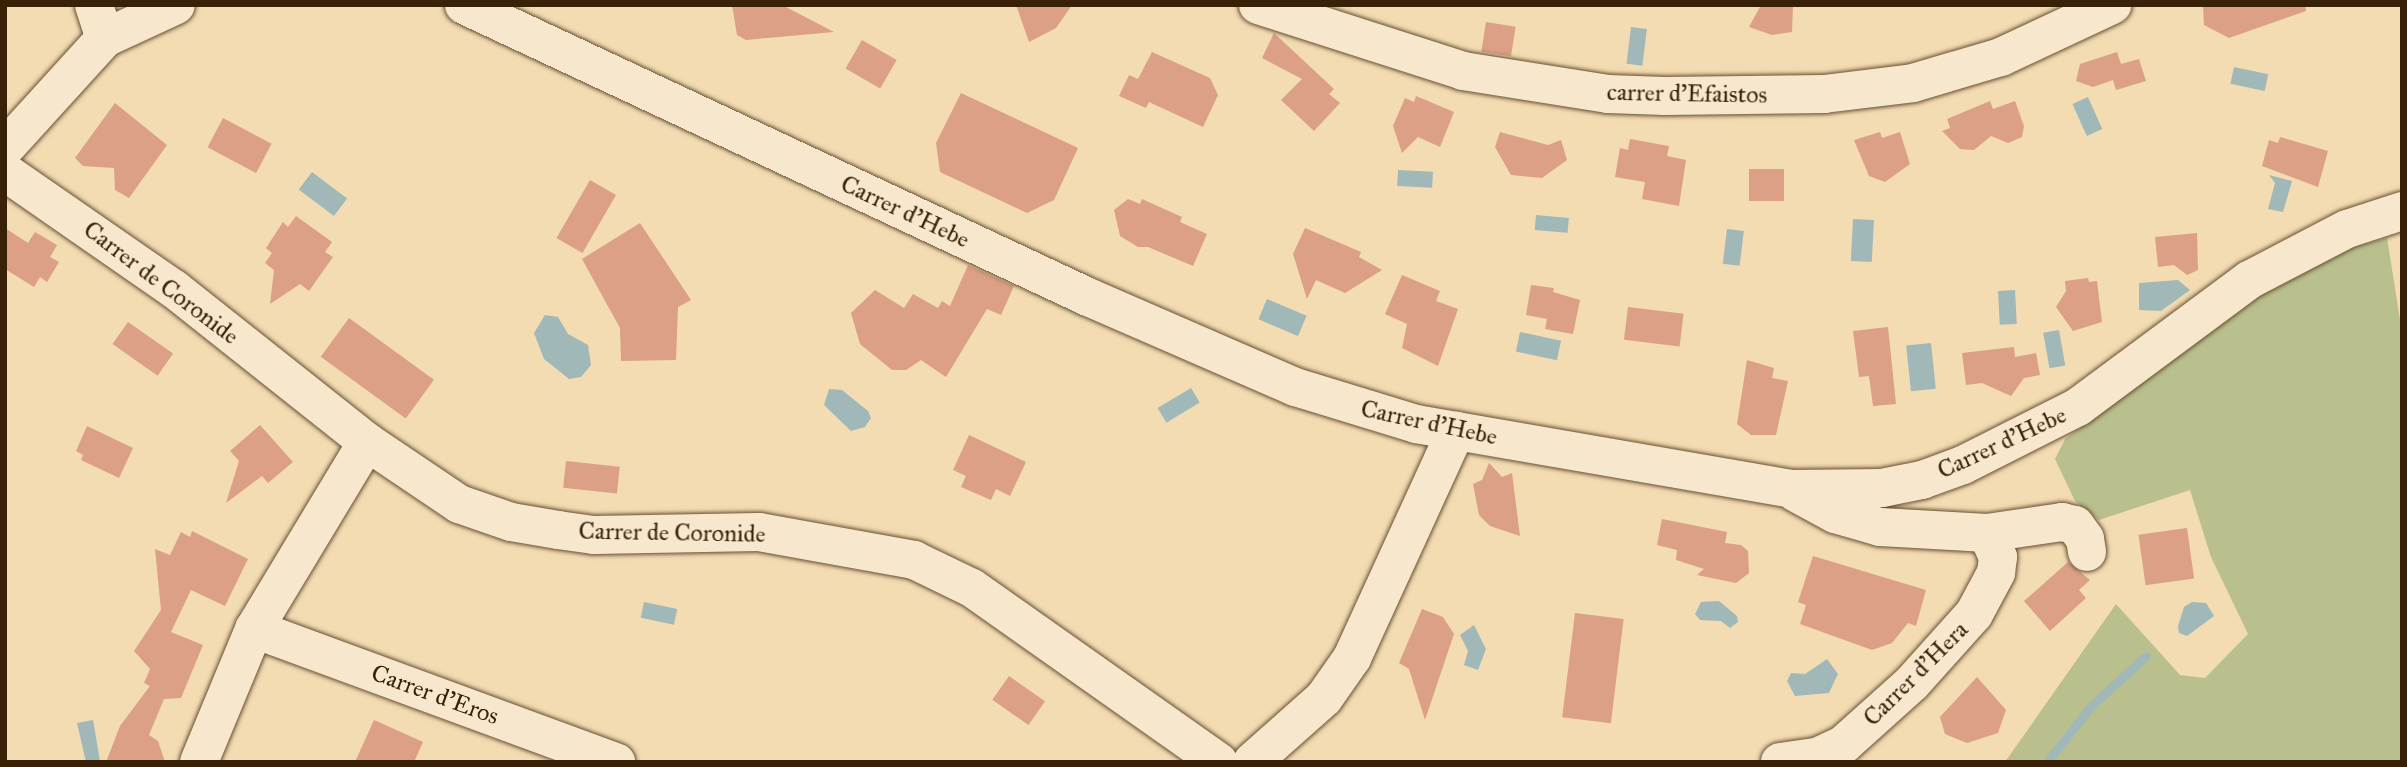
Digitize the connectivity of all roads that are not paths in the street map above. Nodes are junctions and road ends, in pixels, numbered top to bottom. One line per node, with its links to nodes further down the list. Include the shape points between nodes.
1 (176, 5): 5 (street)
2 (464, 5): 9 (street, Carrer d'Hebe, via 1088,297 1295,387 1354,407)
3 (1258, 5): 4 (street, carrer d'Efaistos, via 1403,54 1516,82 1608,94 1773,96 1846,92 1948,76 2001,57)
4 (2112, 5)
5 (99, 22): 6 (street)
6 (5, 148)
7 (5, 172): 10 (street, Carrer de Coronide, via 174,289)
8 (2402, 211): 11 (street, Carrer d'Hebe, via 2347,229 2249,279 2078,407 1963,465 1882,488)
9 (1457, 431): 11 (street, Carrer d'Hebe); 18 (street, via 1353,658 1324,698)
10 (367, 442): 14 (street); 17 (street, Carrer de Coronide, via 459,504 511,522 594,534 759,532 914,560 972,587)
11 (1791, 489): 12 (street, via 1835,514 1880,527)
12 (1987, 533): 13 (street, via 2062,522 2075,526 2085,539); 19 (street, Carrer d'Hera, via 1997,545 1996,573 1975,614 1935,661 1843,746 1817,757)
13 (2087, 552)
14 (254, 629): 15 (street); 16 (street, Carrer d'Eros)
15 (199, 762)
16 (616, 762)
17 (1219, 762)
18 (1252, 762)
19 (1780, 762)

